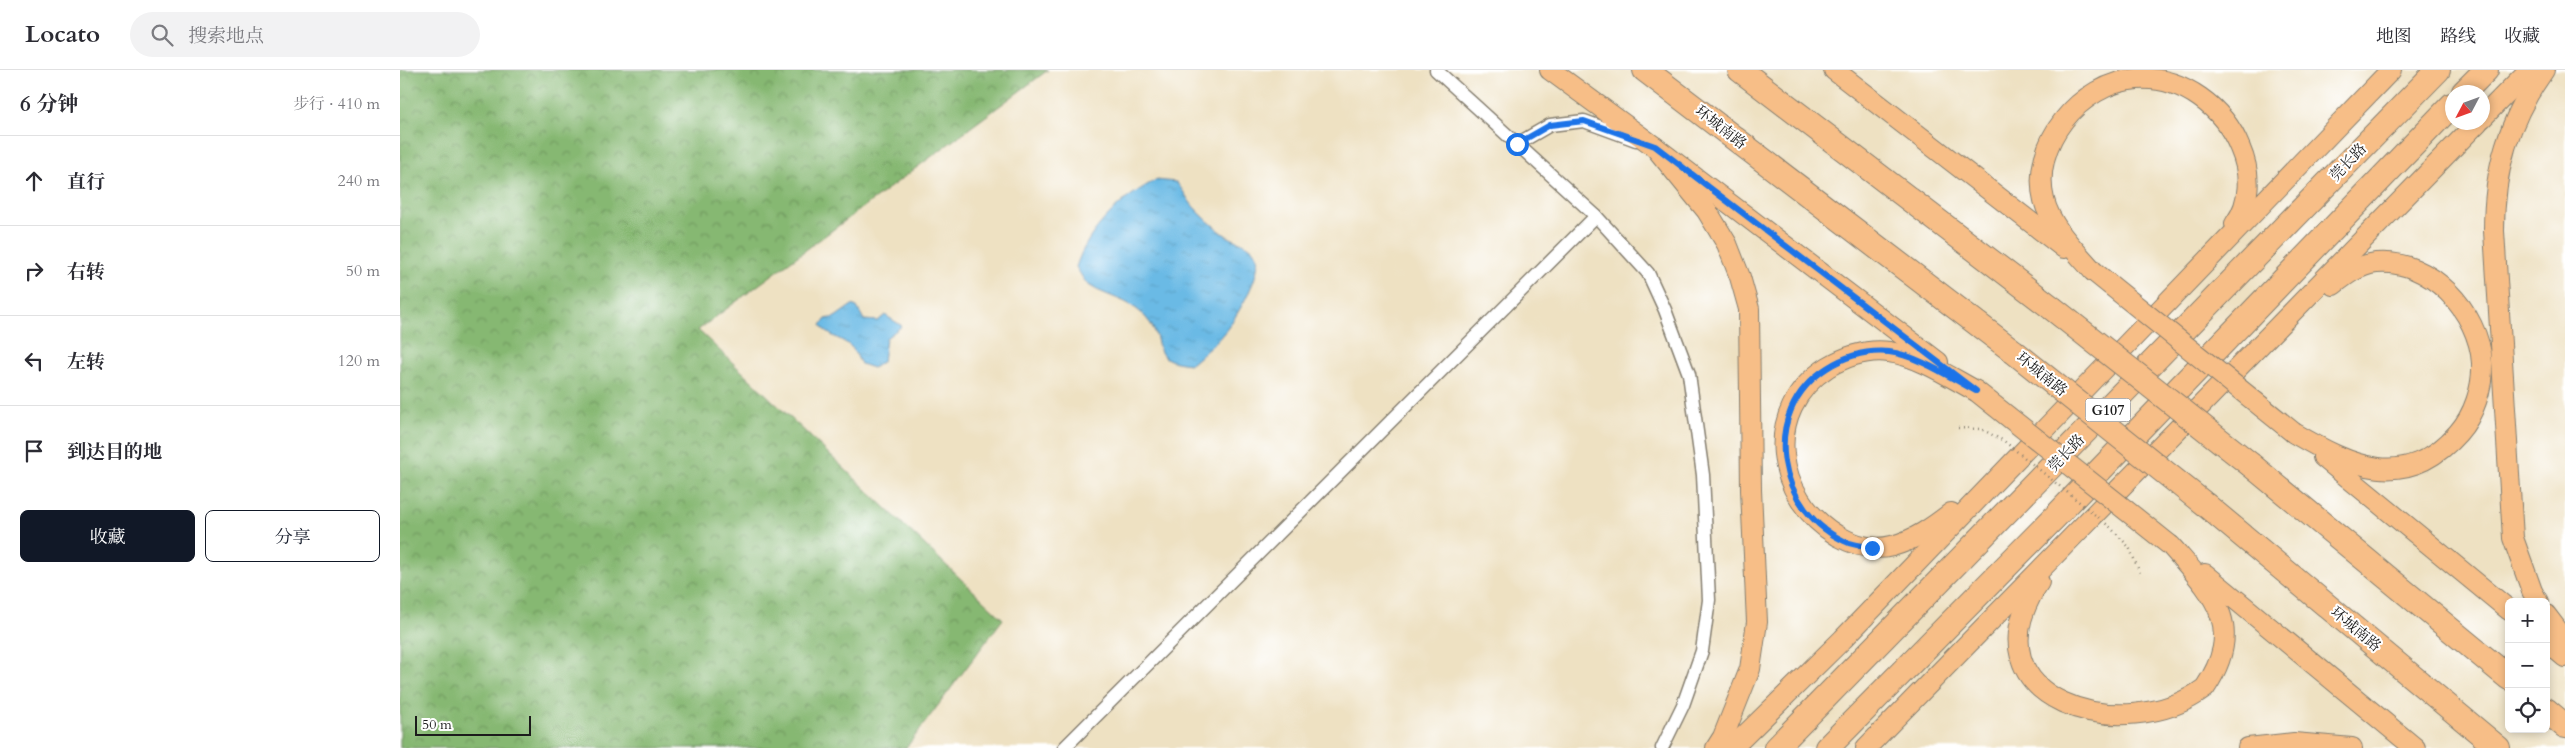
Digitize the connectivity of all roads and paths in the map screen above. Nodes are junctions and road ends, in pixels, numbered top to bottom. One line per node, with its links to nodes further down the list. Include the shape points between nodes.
1 (1436, 70): 15 (street)
2 (1550, 70): 16 (main road)
3 (1645, 70): 49 (highway, 环城南路, bridge, via 2013,351 2207,506)
4 (1740, 70): 34 (highway, bridge, via 2052,308 2251,465)
5 (1834, 70): 19 (main road)
6 (2391, 70): 18 (main road)
7 (2438, 70): 43 (highway, 莞长路 / G107)
8 (2486, 70): 11 (highway)
9 (2529, 70): 12 (main road)
10 (2544, 70): 28 (main road, via 2517,113 2494,195 2514,538)
11 (2471, 85)
12 (2490, 110)
13 (2445, 112): 44 (highway, G107)
14 (2470, 130): 20 (main road)
15 (1517, 144): 16 (street, via 1550,125 1584,121); 17 (street)
16 (1655, 146): 21 (main road); 41 (main road, via 1707,211 1727,244 1749,309 1751,490 1757,622 1750,669)
17 (1596, 216): 39 (street); 40 (street, via 1648,273 1665,310 1689,374 1703,475 1709,600 1702,651 1683,705)
18 (2216, 251): 19 (main road, via 2238,220 2248,190 2243,154 2234,133 2200,96 2160,82 2137,79 2099,92 2078,106 2051,137 2044,157 2044,200 2051,219); 24 (main road)
19 (2093, 271): 23 (main road, bridge)
20 (2289, 317): 23 (main road, via 2360,267 2384,263 2410,267 2445,288 2460,306 2477,341 2482,362 2475,406 2464,426 2449,444 2414,466 2396,470 2363,464 2326,452); 25 (main road)
21 (1976, 391): 24 (main road, via 1928,365 1891,352 1872,351 1837,362 1818,374 1792,407 1784,428 1782,451 1786,474 1810,514 1828,530 1849,543 1872,548 1891,546 1926,531); 26 (main road, bridge)
22 (1958, 428): 27 (path, bridge, via 1981,429 2004,442 2110,527 2129,547)
23 (2294, 433): 29 (main road)
24 (2000, 475): 42 (main road, via 1843,639)
25 (2072, 539): 36 (main road, via 2044,574 2027,603 2017,649 2026,683 2041,704); 45 (main road)
26 (2171, 546): 38 (main road, via 2218,604 2223,620 2223,639 2220,660 2210,680 2197,700); 48 (main road)
27 (2140, 573)
28 (2536, 598)
29 (2505, 607)
30 (2550, 620): 31 (main road)
31 (2565, 640)
32 (2548, 643): 33 (main road)
33 (2565, 657)
34 (2505, 675)
35 (2550, 713): 37 (highway)
36 (2062, 723)
37 (2565, 726)
38 (2167, 727)
39 (1064, 748)
40 (1662, 748)
41 (1716, 748)
42 (1732, 748)
43 (1776, 748)
44 (1827, 748)
45 (1866, 748)
46 (2248, 748): 47 (main road, via 2294,743)
47 (2352, 748)
48 (2415, 748)
49 (2498, 748)

